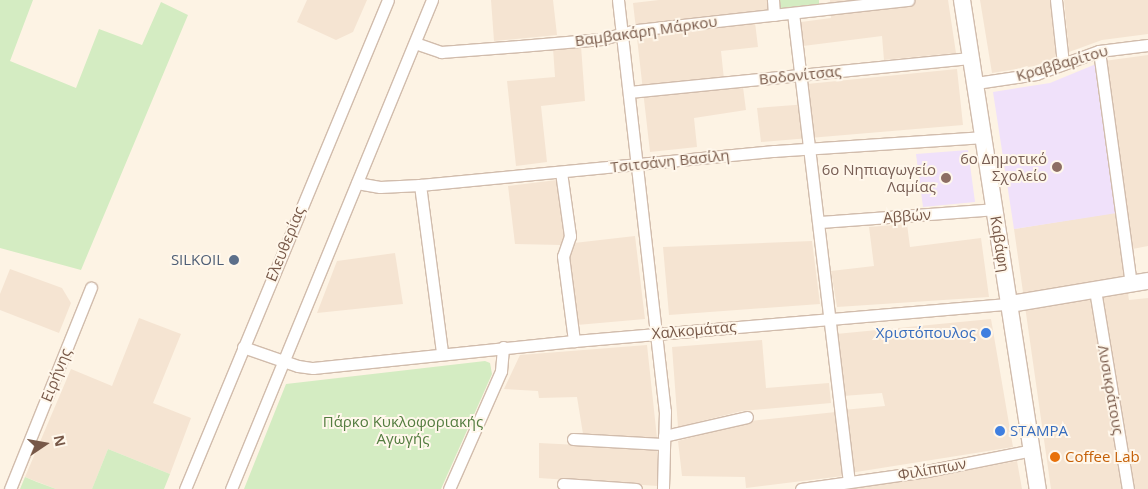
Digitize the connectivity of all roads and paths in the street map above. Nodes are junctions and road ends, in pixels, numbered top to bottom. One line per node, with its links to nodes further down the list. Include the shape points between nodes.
1 (388, 0): 36 (street, Ελευθερίας)
2 (432, 0): 12 (street)
3 (618, 0): 11 (street)
4 (773, 0): 10 (street)
5 (908, 0): 8 (street, Βαμβακάρη Μάρκου)
6 (962, 0): 15 (street, Καβάφη)
7 (1056, 0): 16 (street)
8 (823, 5): 9 (street, Βαμβακάρη Μάρκου)
9 (793, 13): 10 (street, Βαμβακάρη Μάρκου); 17 (street)
10 (774, 15): 11 (street, Βαμβακάρη Μάρκου)
11 (622, 32): 12 (street, Βαμβακάρη Μάρκου, via 602,39 441,52); 19 (street)
12 (415, 43): 24 (street)
13 (1148, 45): 14 (street, Κραββαρίτου)
14 (1099, 51): 16 (street, Κραββαρίτου); 29 (street)
15 (972, 58): 17 (street, Βοδονίτσας); 18 (street, Καβάφη)
16 (1063, 63): 18 (street, Κραββαρίτου, via 1036,74)
17 (800, 76): 19 (street, Βοδονίτσας); 21 (street)
18 (976, 83): 20 (street, Καβάφη)
19 (629, 92): 22 (street)
20 (984, 137): 21 (street, Τσιτσάνη Βασίλη); 26 (street, Καβάφη)
21 (809, 148): 22 (street, Τσιτσάνη Βασίλη); 27 (street)
22 (637, 164): 23 (street, Τσιτσάνη Βασίλη); 34 (street)
23 (561, 172): 25 (street, Τσιτσάνη Βασίλη); 35 (street, via 570,236 563,256)
24 (357, 183): 25 (street, Τσιτσάνη Βασίλη, via 380,187); 39 (street)
25 (420, 185): 38 (street)
26 (995, 209): 27 (street, Αββών); 32 (street, Καβάφη)
27 (819, 222): 33 (street)
28 (1148, 281): 29 (street, Χαλκομάτας)
29 (1131, 284): 31 (street, Χαλκομάτας)
30 (91, 288): 46 (street, Ειρήνης)
31 (1095, 290): 32 (street, Χαλκομάτας); 54 (street, Λυσικράτους)
32 (1010, 304): 33 (street, Χαλκομάτας); 43 (street, Καβάφη)
33 (830, 318): 34 (street, Χαλκομάτας); 44 (street)
34 (657, 333): 35 (street, Χαλκομάτας); 42 (street, via 665,412)
35 (574, 340): 37 (street, Χαλκομάτας)
36 (243, 346): 39 (street, Χαλκομάτας); 47 (street, Ελευθερίας)
37 (503, 348): 38 (street, Χαλκομάτας); 49 (street, via 502,371)
38 (442, 353): 39 (street, Χαλκομάτας, via 313,368)
39 (282, 361): 48 (street)
40 (747, 417): 42 (street)
41 (574, 439): 42 (street)
42 (663, 440): 51 (street)
43 (1032, 450): 44 (street, Φιλίππων, via 927,471); 53 (street, Καβάφη)
44 (849, 482): 52 (street, Φιλίππων)
45 (563, 484): 50 (street)
46 (10, 489)
47 (185, 489)
48 (231, 489)
49 (449, 489)
50 (636, 489)
51 (663, 489)
52 (802, 489)
53 (1038, 489)
54 (1128, 489)

